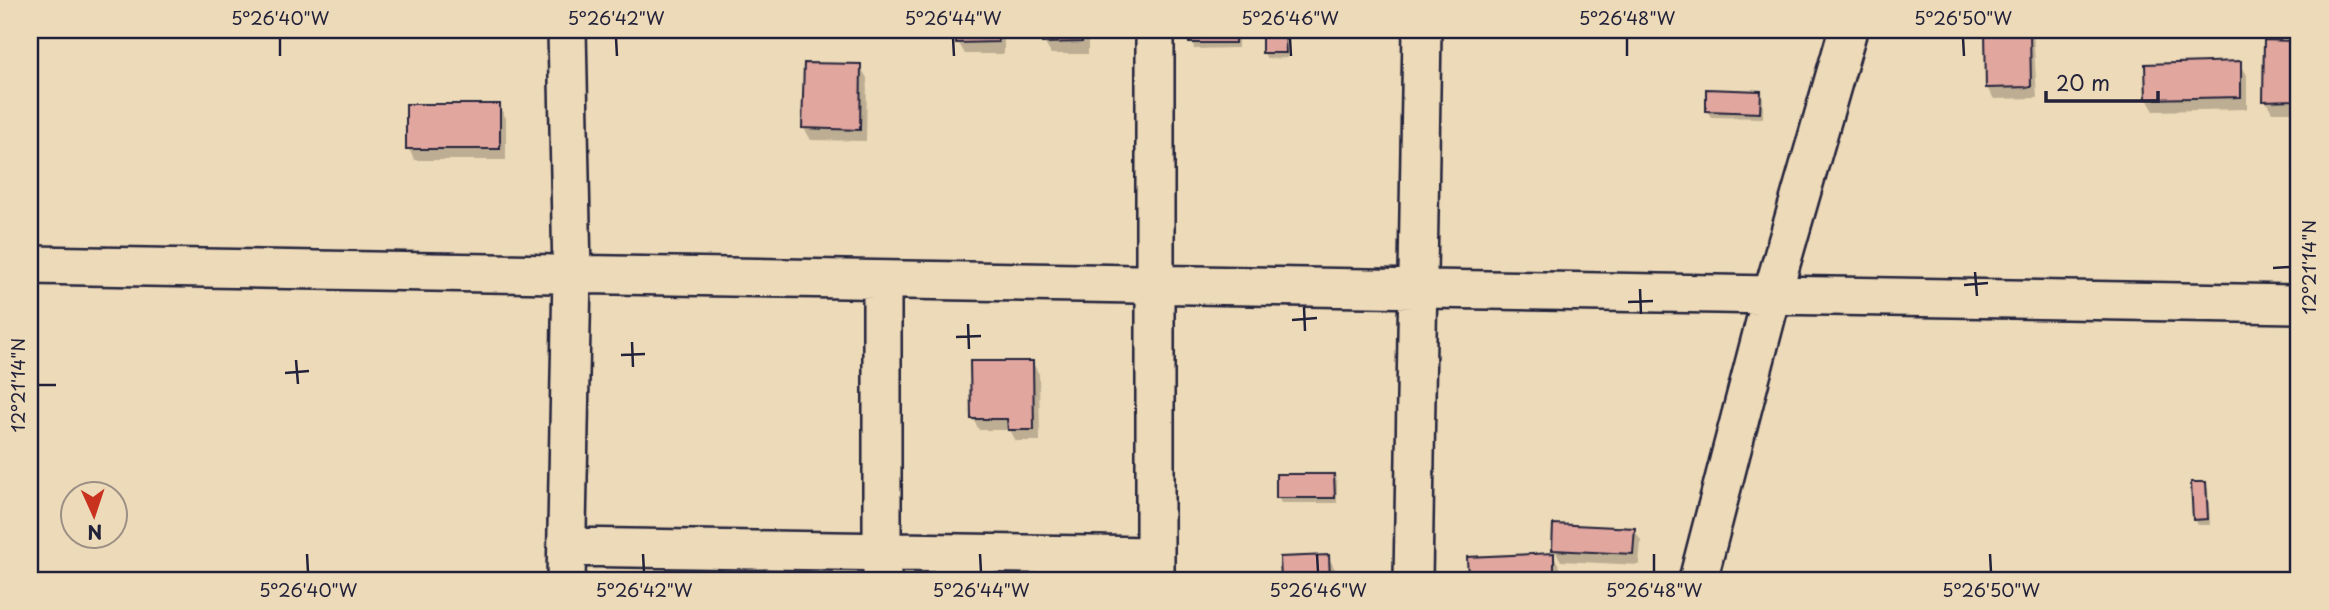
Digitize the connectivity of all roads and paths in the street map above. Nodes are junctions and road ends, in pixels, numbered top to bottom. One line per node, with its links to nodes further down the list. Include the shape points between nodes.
1 (567, 30): 6 (street)
2 (1155, 30): 8 (street)
3 (1422, 30): 9 (street)
4 (1848, 30): 10 (street)
5 (30, 265): 6 (street)
6 (572, 274): 7 (street); 12 (street)
7 (882, 280): 8 (street); 13 (street)
8 (1155, 285): 9 (street); 14 (street)
9 (1416, 289): 10 (street); 15 (street)
10 (1772, 295): 11 (street); 16 (street)
11 (2299, 303)
12 (566, 564): 13 (street)
13 (882, 566): 14 (street)
14 (1155, 568)
15 (1413, 580)
16 (1698, 580)

